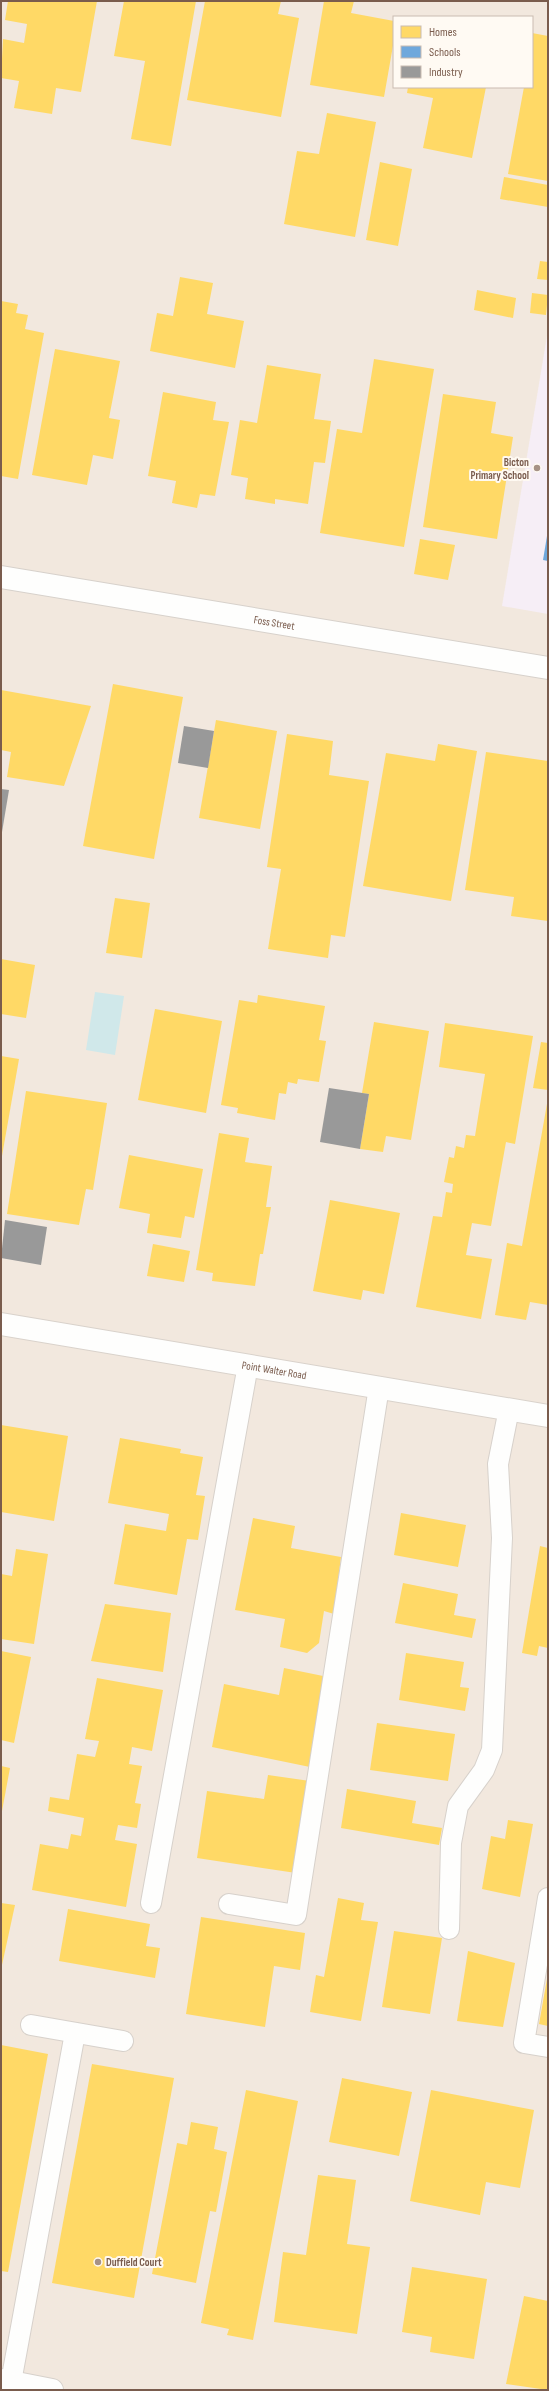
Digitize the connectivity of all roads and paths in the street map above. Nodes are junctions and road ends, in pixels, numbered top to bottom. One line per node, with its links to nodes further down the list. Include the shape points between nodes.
1 (1, 577): 2 (street, Foss Street)
2 (548, 668)
3 (1, 1324): 4 (street, Point Walter Road)
4 (248, 1365): 5 (street, Point Walter Road); 9 (lane)
5 (379, 1388): 6 (street, Point Walter Road); 10 (lane, via 296,1915)
6 (509, 1409): 7 (street, Point Walter Road); 11 (lane, via 498,1464 502,1538 492,1750 484,1770 458,1806 451,1843)
7 (548, 1416)
8 (548, 1898): 12 (lane)
9 (152, 1903)
10 (229, 1904)
11 (449, 1929)
12 (544, 1944): 16 (lane, via 524,2043)
13 (31, 2025): 14 (lane)
14 (75, 2033): 15 (lane); 17 (lane)
15 (123, 2041)
16 (548, 2047)
17 (6, 2381): 18 (street)
18 (52, 2390)

